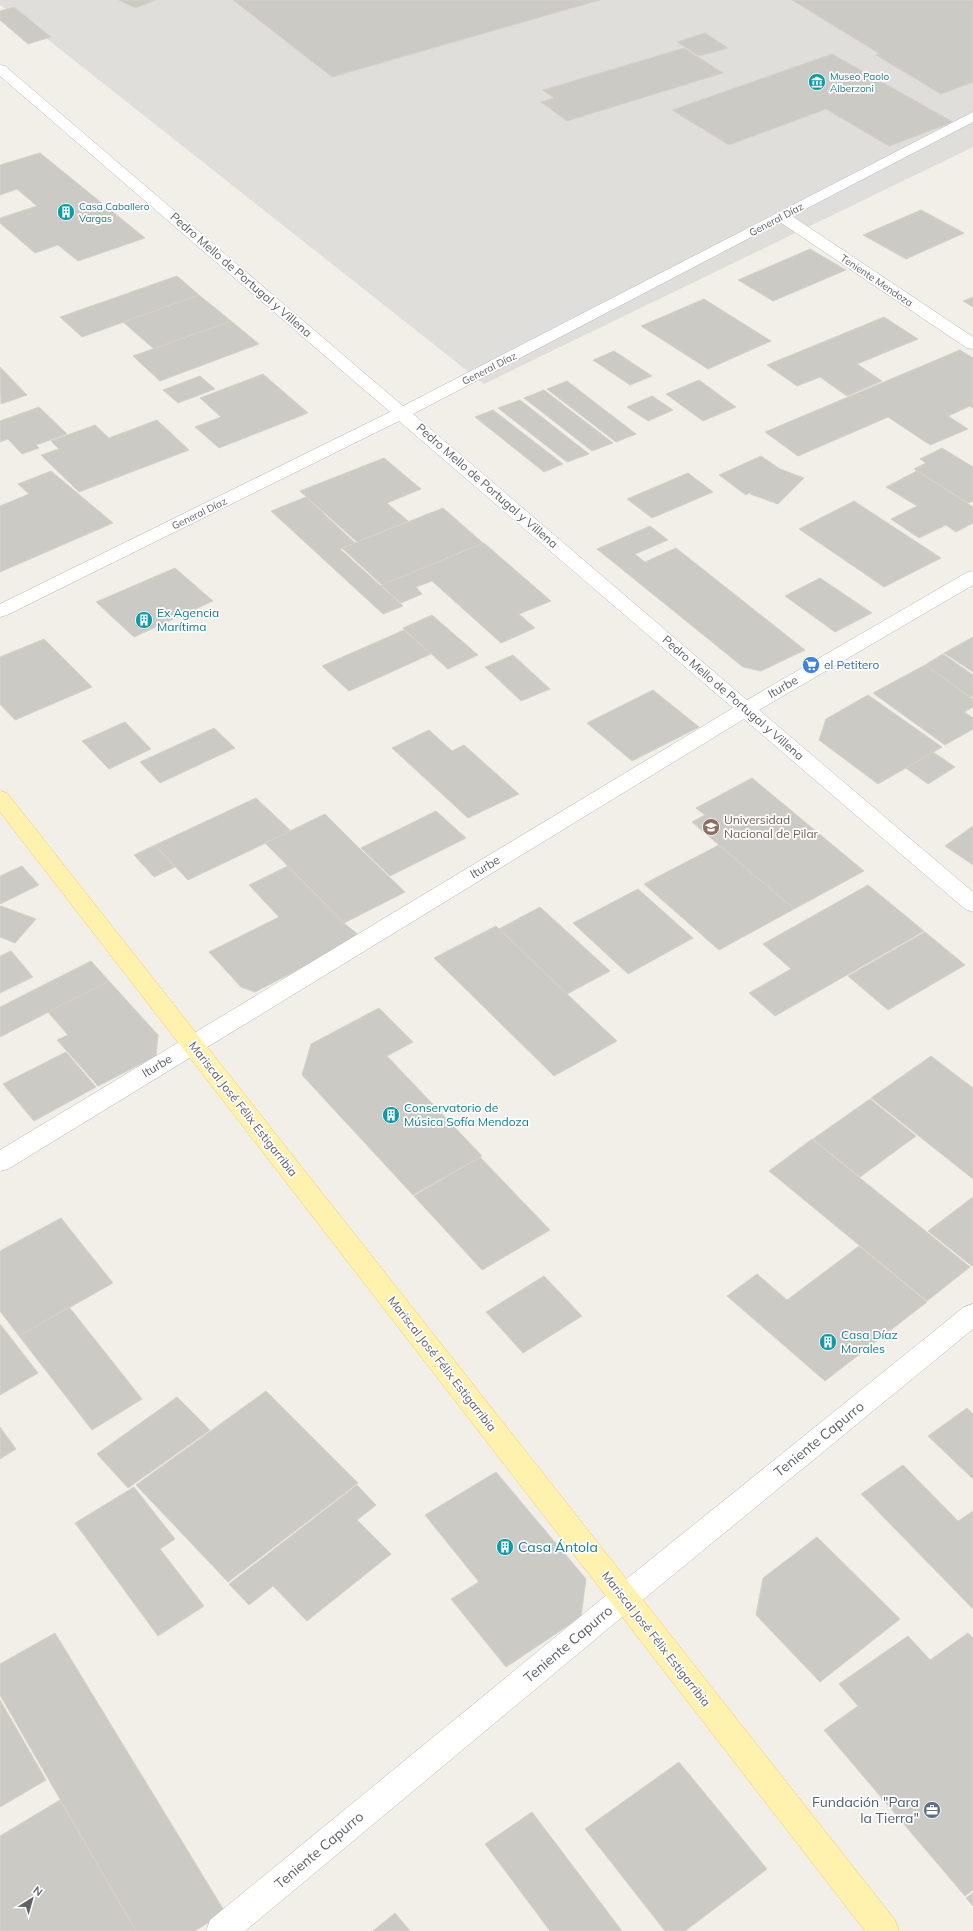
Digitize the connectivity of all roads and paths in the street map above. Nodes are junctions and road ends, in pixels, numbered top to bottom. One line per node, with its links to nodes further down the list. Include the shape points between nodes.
1 (0, 69): 5 (street, Pedro Mello de Portugal y Villena)
2 (973, 116): 3 (street, General Díaz)
3 (781, 216): 4 (street, Teniente Mendoza); 5 (street, General Díaz)
4 (973, 344)
5 (402, 413): 7 (street, General Díaz); 8 (street, Pedro Mello de Portugal y Villena)
6 (973, 576): 8 (street, Iturbe)
7 (0, 611)
8 (746, 709): 10 (street, Pedro Mello de Portugal y Villena); 11 (street, Iturbe)
9 (0, 798): 11 (main road, Mariscal José Félix Estigarribia)
10 (973, 904)
11 (192, 1044): 12 (street, Iturbe); 14 (main road, Mariscal José Félix Estigarribia)
12 (0, 1162)
13 (973, 1314): 14 (street, Teniente Capurro)
14 (624, 1598): 15 (street, Teniente Capurro); 16 (main road, Mariscal José Félix Estigarribia)
15 (221, 1931)
16 (884, 1931)

